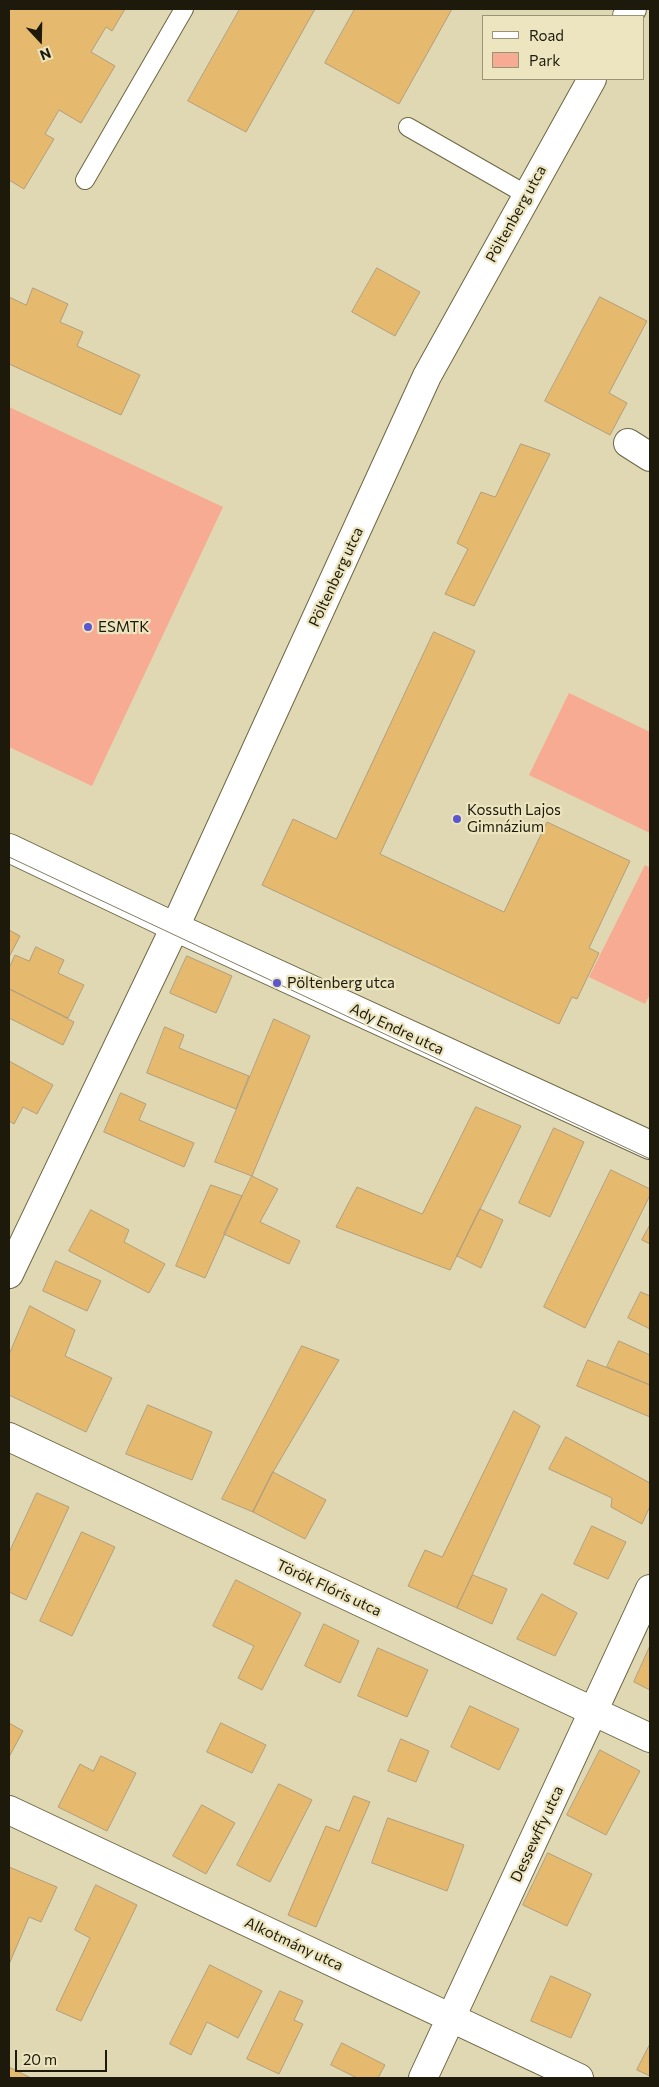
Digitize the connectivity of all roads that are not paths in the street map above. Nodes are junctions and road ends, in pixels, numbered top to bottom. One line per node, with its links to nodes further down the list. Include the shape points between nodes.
1 (184, 9): 4 (lane)
2 (591, 80): 5 (street, Pöltenberg utca)
3 (408, 127): 5 (lane)
4 (85, 180)
5 (527, 195): 7 (street, Pöltenberg utca, via 427,376)
6 (9, 848): 7 (street, Ady Endre utca)
7 (175, 927): 8 (street, Ady Endre utca); 9 (street, Pöltenberg utca)
8 (650, 1145)
9 (9, 1274)
10 (9, 1437): 12 (street, Török Flóris utca)
11 (650, 1589): 12 (street, Dessewffy utca)
12 (592, 1712): 13 (street, Török Flóris utca); 15 (street, Dessewffy utca)
13 (650, 1738)
14 (9, 1810): 15 (street, Alkotmány utca)
15 (452, 2019): 16 (street, Dessewffy utca); 17 (street, Alkotmány utca)
16 (423, 2078)
17 (579, 2078)

